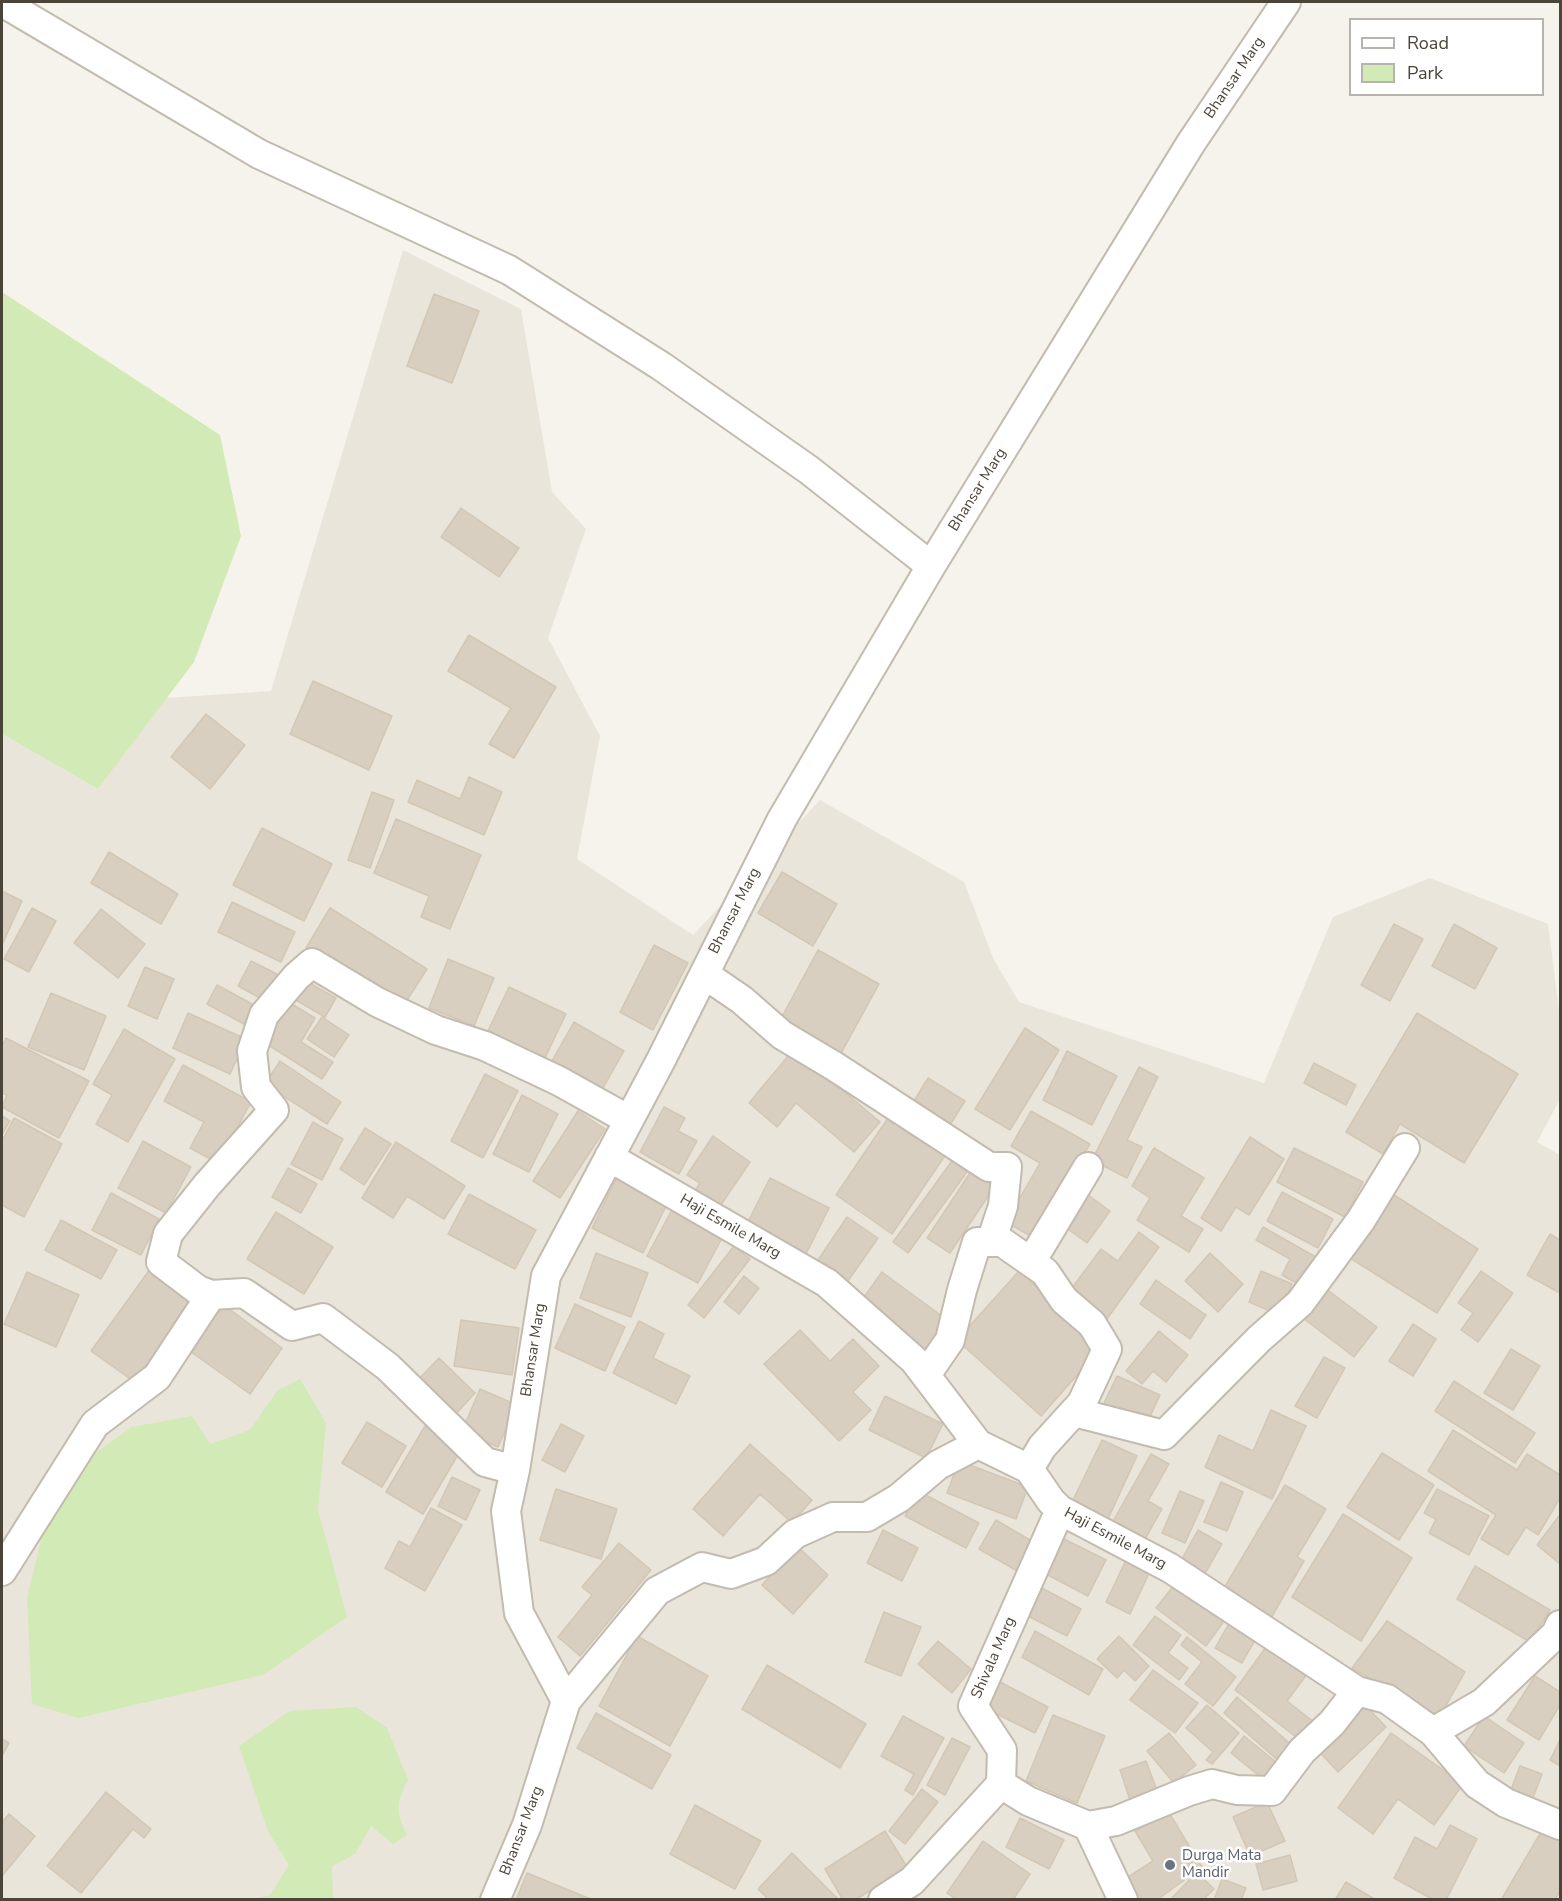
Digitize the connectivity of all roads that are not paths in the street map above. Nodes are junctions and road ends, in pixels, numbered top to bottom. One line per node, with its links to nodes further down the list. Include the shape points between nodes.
1 (2, 2): 3 (street, via 259,154 509,270 661,366 809,470)
2 (1286, 2): 3 (street, Bhansar Marg, via 1191,143)
3 (931, 566): 4 (street, Bhansar Marg, via 782,819)
4 (704, 974): 5 (street, Bhansar Marg); 9 (street, via 782,1035 989,1167 1007,1167 1003,1206)
5 (629, 1120): 7 (street, Bhansar Marg); 11 (street, via 485,1046 436,1030 376,1002 312,963 264,1015 252,1051 256,1087 274,1110 168,1234 162,1262 198,1290)
6 (1405, 1148): 13 (street, via 1361,1220 1300,1303 1164,1435)
7 (609, 1157): 12 (street, Haji Esmile Marg, via 827,1284); 16 (street, Bhansar Marg, via 546,1276)
8 (1088, 1167): 10 (street)
9 (991, 1242): 10 (street, via 1002,1242); 12 (street, via 977,1242 950,1340)
10 (1031, 1262): 13 (street, via 1045,1272 1064,1300 1092,1323 1107,1349)
11 (211, 1295): 16 (street, via 244,1293 292,1326 323,1318 388,1367 485,1462); 18 (street, via 157,1377 95,1424)
12 (926, 1375): 14 (street, Haji Esmile Marg)
13 (1074, 1412): 15 (street, via 1042,1447)
14 (978, 1444): 15 (street, Haji Esmile Marg); 21 (street, via 938,1465 899,1498 867,1517 832,1517 795,1534 766,1561 731,1574 702,1567 657,1591)
15 (1029, 1469): 17 (street, Haji Esmile Marg)
16 (515, 1470): 21 (street, Bhansar Marg, via 506,1511 519,1613)
17 (1060, 1510): 20 (street, Haji Esmile Marg, via 1170,1568); 23 (street, Shivala Marg, via 973,1706 1002,1750)
18 (2, 1571)
19 (1559, 1632): 22 (street, via 1484,1702)
20 (1357, 1691): 22 (street, Haji Esmile Marg, via 1387,1699); 25 (street, via 1332,1723 1302,1751 1272,1791 1237,1790 1212,1784 1116,1821)
21 (566, 1701): 26 (street, Bhansar Marg, via 527,1825)
22 (1433, 1732): 24 (street, Haji Esmile Marg, via 1477,1784 1506,1803)
23 (1000, 1784): 25 (street, via 1028,1801); 27 (street, via 912,1881)
24 (1560, 1825)
25 (1088, 1826): 28 (street)
26 (495, 1899)
27 (883, 1899)
28 (1123, 1899)

